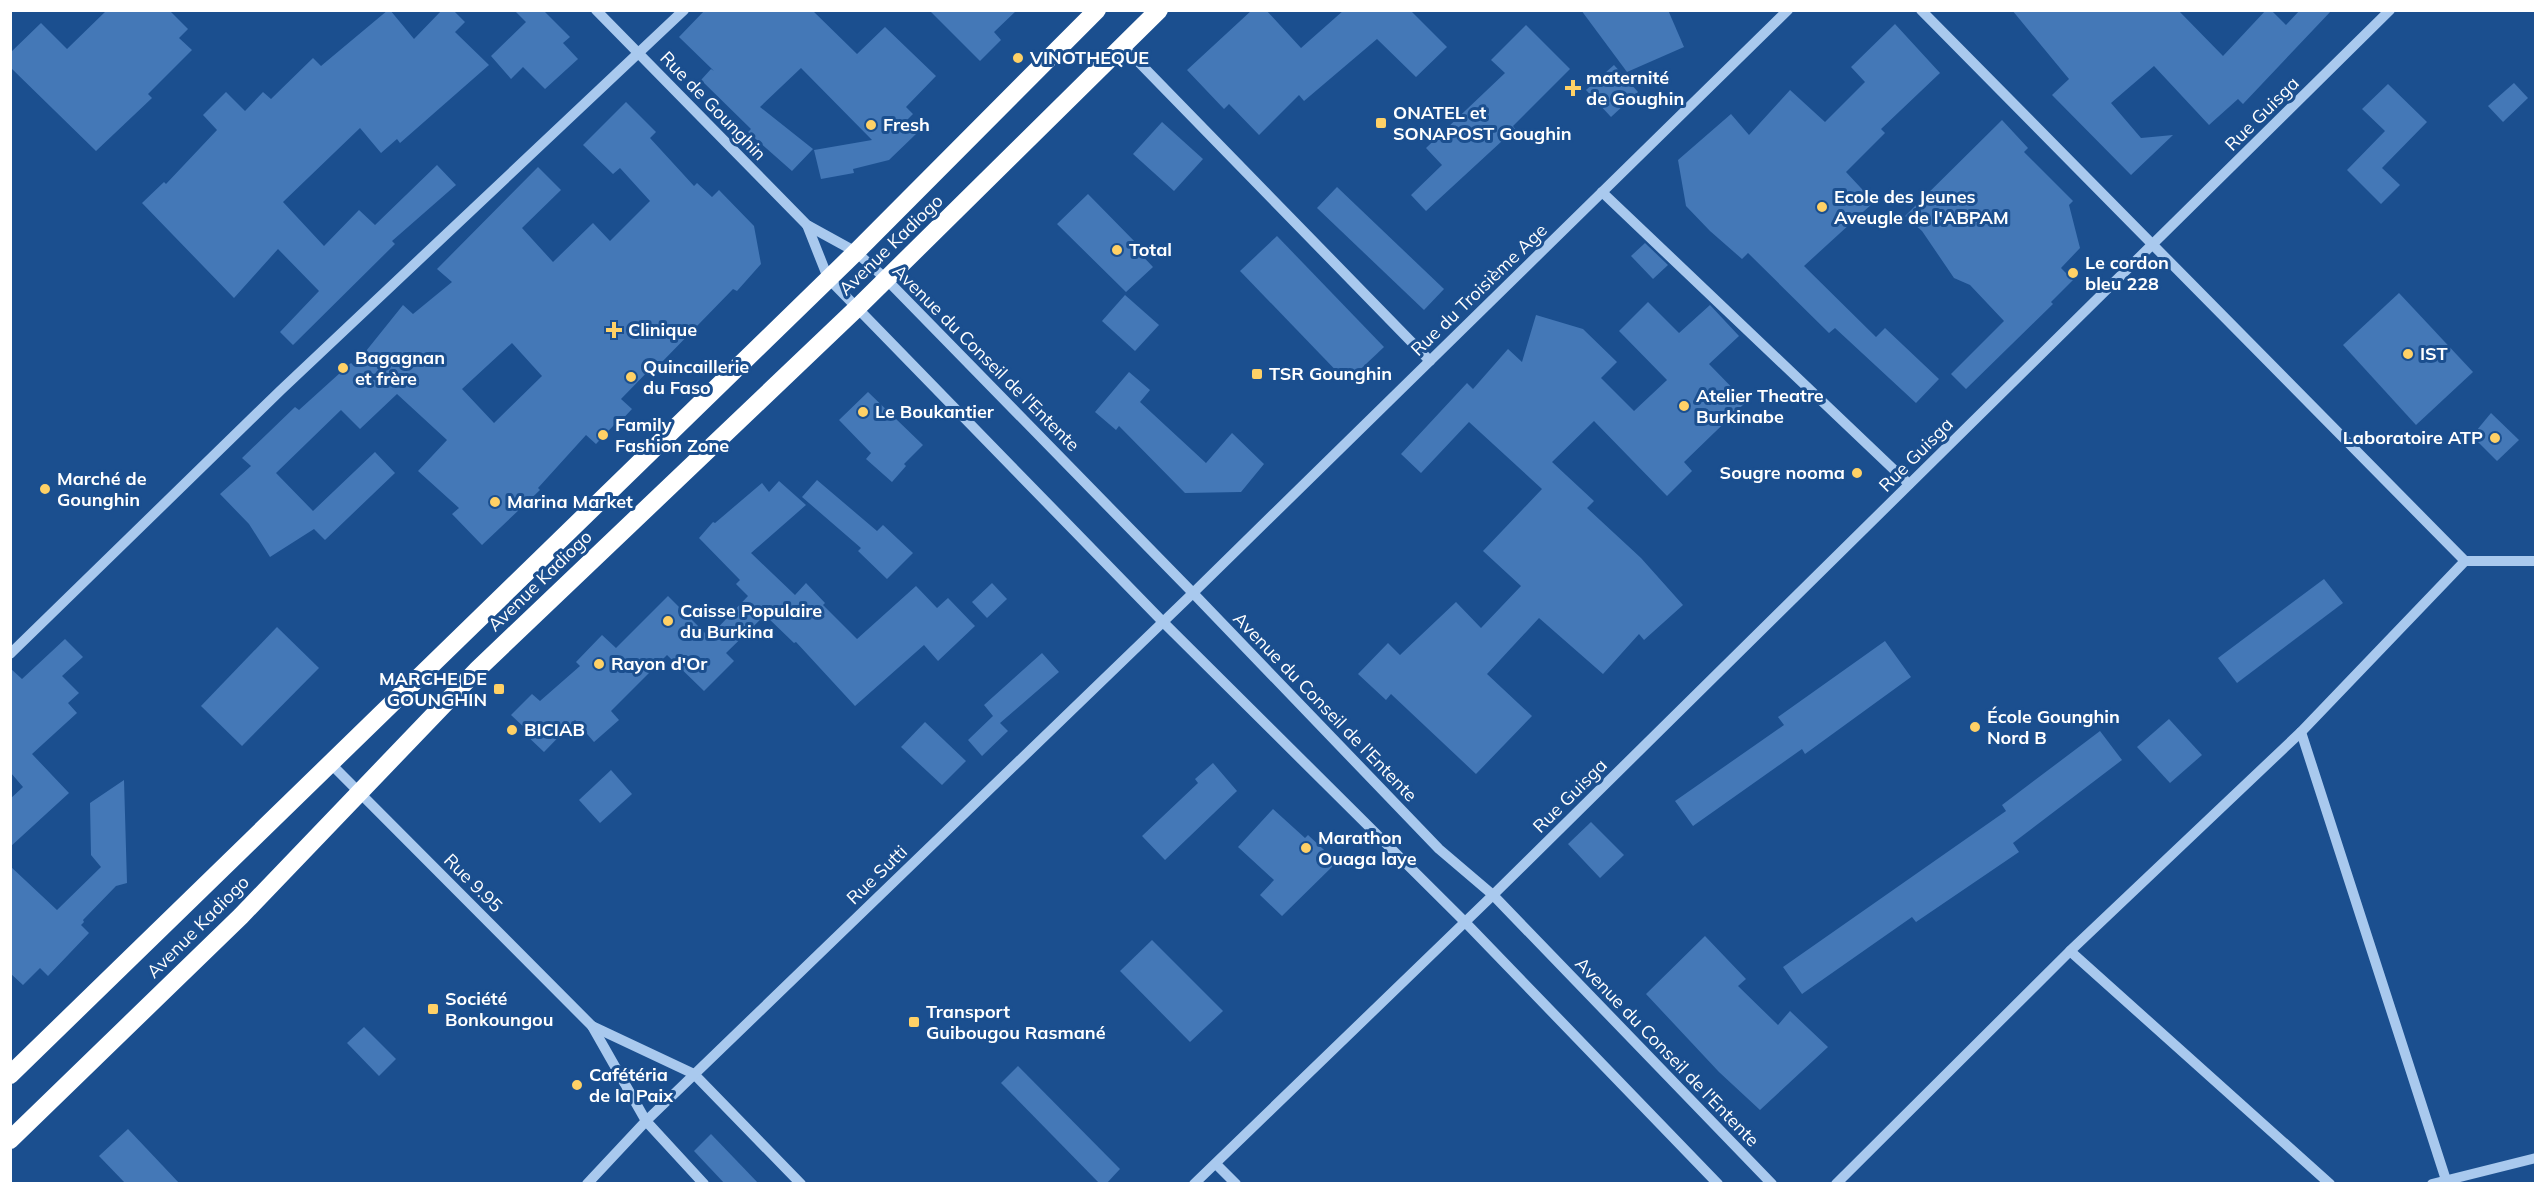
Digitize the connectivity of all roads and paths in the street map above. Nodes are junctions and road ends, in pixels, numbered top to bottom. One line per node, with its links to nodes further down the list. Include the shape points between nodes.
1 (596, 10): 9 (street, Rue de Gounghin)
2 (684, 10): 9 (street)
3 (1097, 10): 13 (highway, Avenue Kadiogo)
4 (1159, 10): 8 (highway, Avenue Kadiogo)
5 (1788, 10): 10 (street, Rue du Troisième Age)
6 (1921, 10): 12 (street)
7 (2390, 10): 12 (street, Rue Guisga)
8 (1123, 46): 15 (highway, Avenue Kadiogo); 17 (street)
9 (638, 53): 11 (street, Rue de Gounghin); 23 (street, via 281,390)
10 (1602, 192): 17 (street, Rue du Troisième Age); 18 (street)
11 (807, 225): 13 (street, Rue de Gounghin); 14 (street, Rue de Gounghin)
12 (2152, 245): 18 (street, Rue Guisga); 19 (street)
13 (856, 252): 14 (highway, Avenue Kadiogo); 15 (street, Avenue du Conseil de l'Entente)
14 (828, 278): 16 (street); 25 (highway, Avenue Kadiogo)
15 (886, 279): 16 (highway, Avenue Kadiogo); 21 (street, Avenue du Conseil de l'Entente)
16 (857, 308): 22 (street); 26 (highway, Avenue Kadiogo, via 478,669)
17 (1430, 361): 21 (street, Rue du Troisième Age)
18 (1909, 484): 27 (street, Rue Guisga)
19 (2465, 561): 20 (street); 24 (street)
20 (2535, 561)
21 (1193, 593): 22 (street, Rue Sutti); 27 (street, Avenue du Conseil de l'Entente, via 1439,849)
22 (1163, 622): 28 (street); 31 (street, Rue Sutti)
23 (10, 654)
24 (2301, 732): 29 (street); 37 (street)
25 (330, 763): 26 (street, Rue 9.95); 32 (highway, Avenue Kadiogo)
26 (361, 794): 30 (street, Rue 9.95); 34 (highway, Avenue Kadiogo)
27 (1493, 895): 28 (street, Rue Guisga); 44 (street, Avenue du Conseil de l'Entente)
28 (1465, 922): 36 (street, Rue Guisga); 43 (street)
29 (2070, 951): 45 (street); 46 (street)
30 (592, 1026): 31 (street, Rue 9.95); 33 (street, Rue 9.95)
31 (694, 1074): 33 (street, Rue Sutti); 40 (street, Rue 9.95)
32 (10, 1075)
33 (646, 1121): 38 (street, Rue Sutti); 39 (street, Rue 9.95)
34 (10, 1140)
35 (2535, 1158): 37 (street)
36 (1216, 1164): 41 (street, Rue Guisga); 42 (street)
37 (2446, 1180): 47 (street)
38 (587, 1184)
39 (704, 1184)
40 (801, 1184)
41 (1194, 1184)
42 (1236, 1184)
43 (1718, 1184)
44 (1772, 1184)
45 (1836, 1184)
46 (2330, 1184)
47 (2432, 1184)

